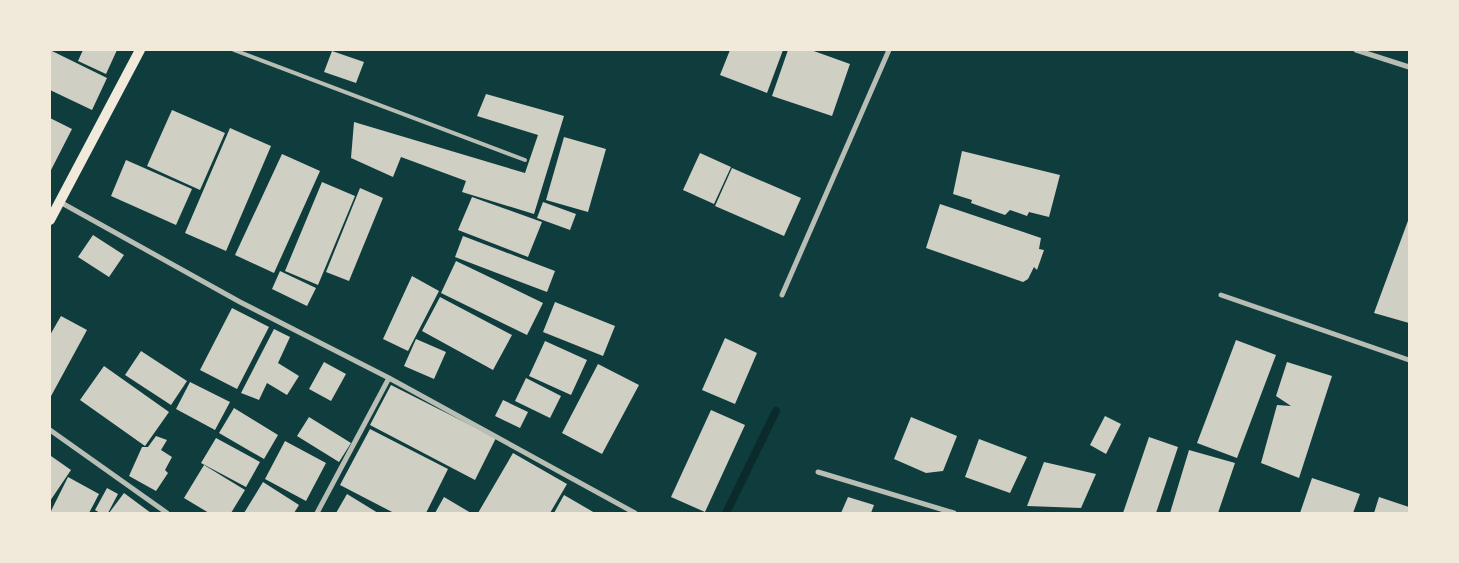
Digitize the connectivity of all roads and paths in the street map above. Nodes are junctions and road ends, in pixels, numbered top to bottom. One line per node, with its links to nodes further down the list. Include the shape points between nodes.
1 (140, 50): 7 (main road)
2 (234, 50): 6 (lane)
3 (889, 50): 9 (street)
4 (1356, 50): 5 (street)
5 (1409, 68)
6 (524, 160)
7 (60, 202): 8 (main road); 12 (street, via 240,302)
8 (50, 220)
9 (782, 295)
10 (1221, 295): 11 (street)
11 (1409, 360)
12 (389, 378): 16 (street); 17 (street)
13 (50, 430): 15 (street)
14 (818, 472): 18 (street)
15 (167, 513)
16 (317, 513)
17 (635, 513)
18 (954, 513)

